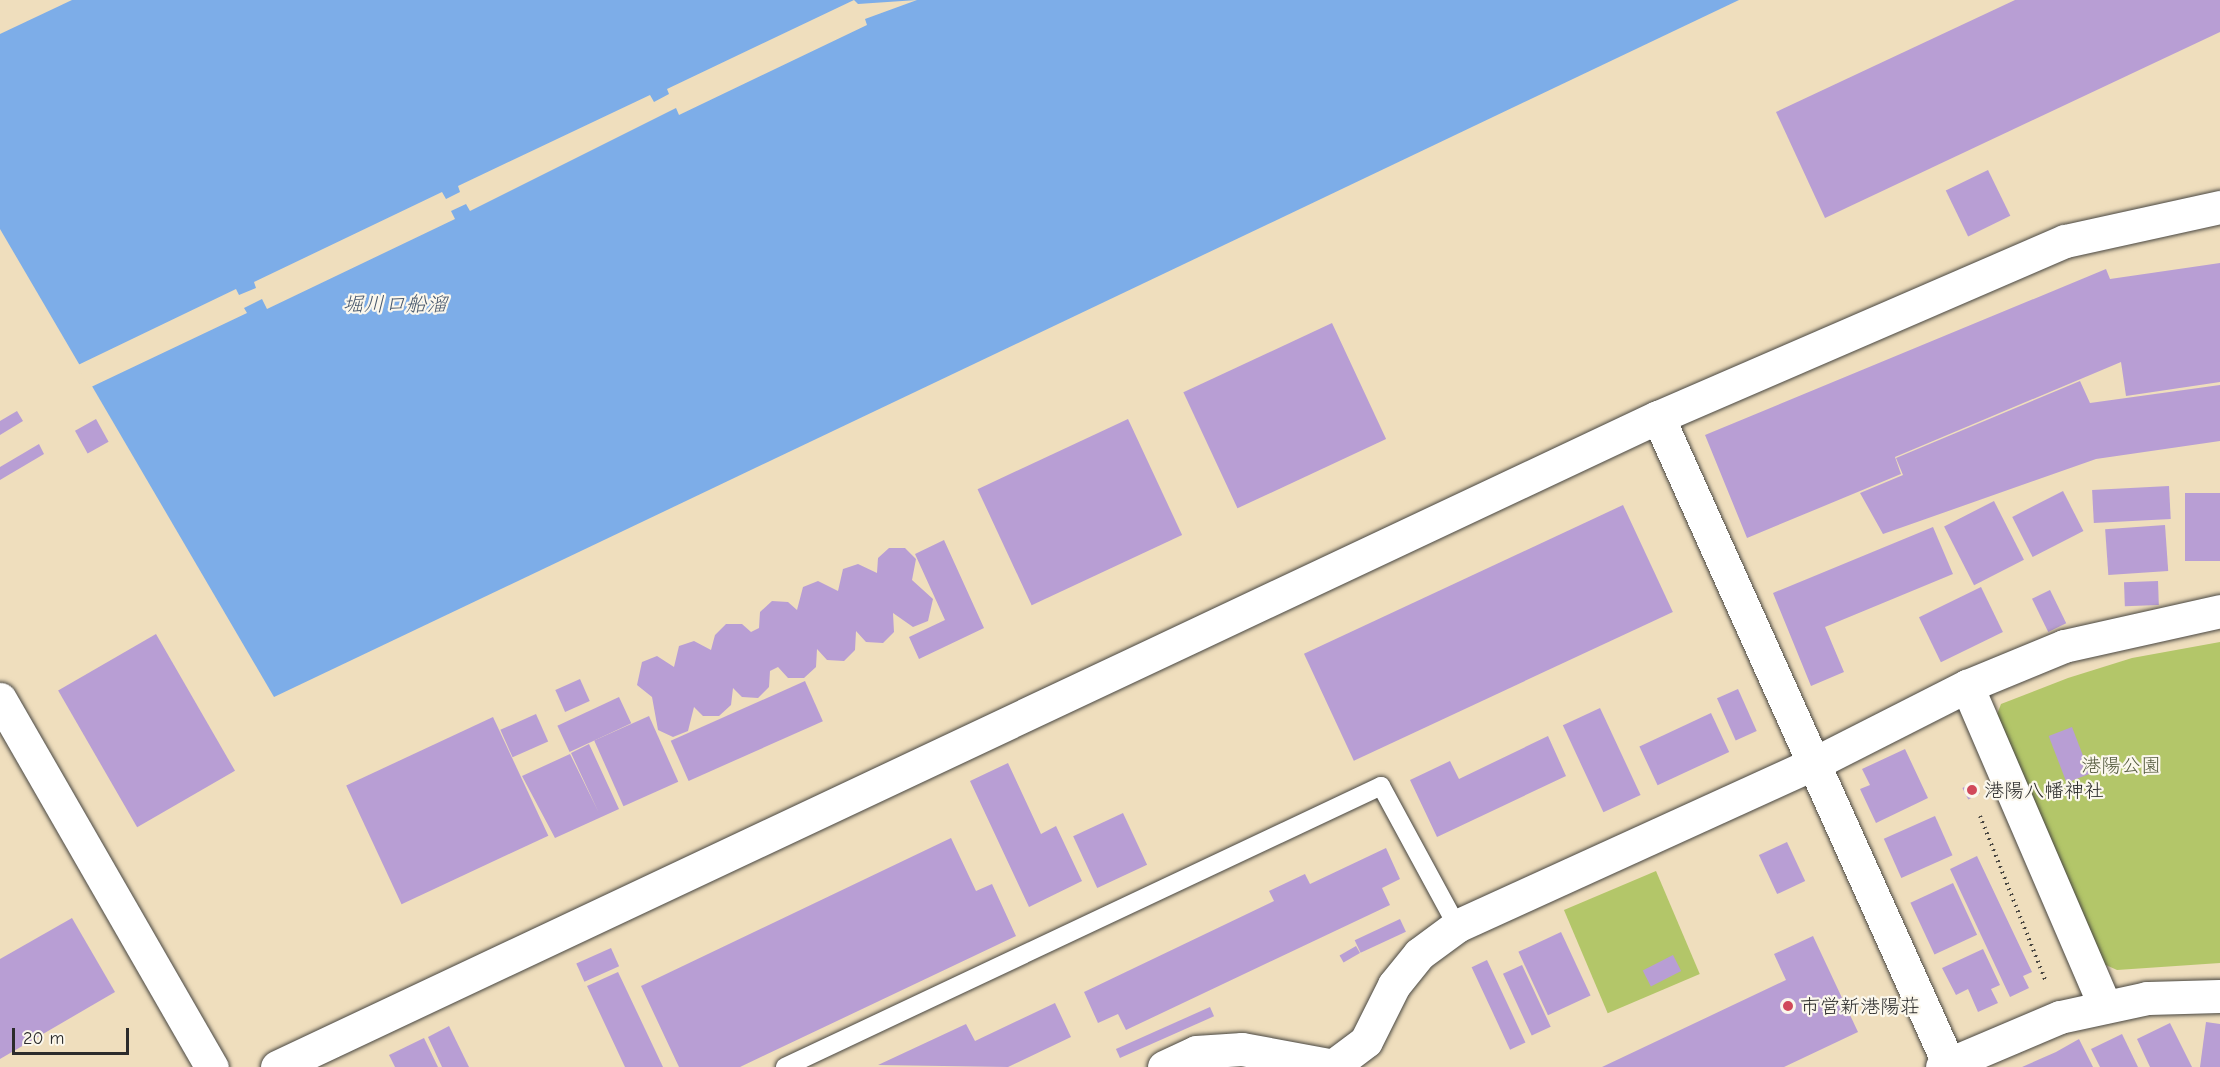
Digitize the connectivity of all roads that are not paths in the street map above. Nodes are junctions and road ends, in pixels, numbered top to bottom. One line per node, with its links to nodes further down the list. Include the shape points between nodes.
1 (2220, 207): 2 (street, via 2066,241)
2 (1658, 417): 6 (street); 13 (street)
3 (2220, 611): 4 (street, via 2064,646)
4 (1967, 686): 6 (street); 9 (street)
5 (0, 699): 12 (street)
6 (1814, 764): 7 (street); 11 (street)
7 (1457, 926): 10 (street, via 1419,954 1394,985 1366,1041); 14 (lane, via 1381,786)
8 (2220, 996): 9 (street, via 2147,998)
9 (2105, 1007): 11 (street, via 2060,1017)
10 (1338, 1065): 15 (street, via 1242,1049 1196,1052)
11 (1947, 1066)
12 (212, 1067)
13 (277, 1067)
14 (784, 1067)
15 (1164, 1067)

